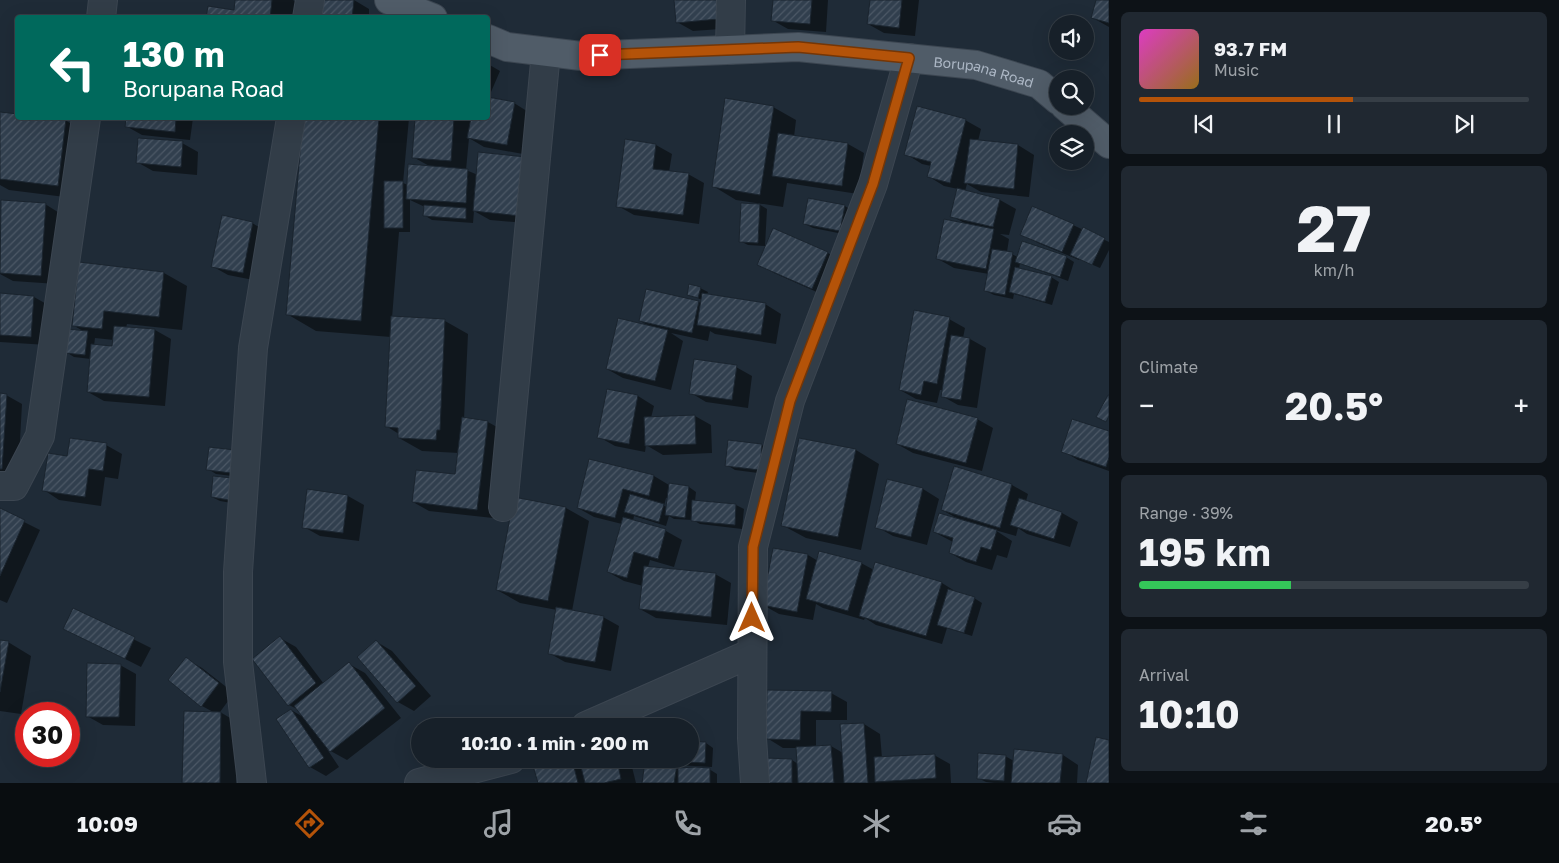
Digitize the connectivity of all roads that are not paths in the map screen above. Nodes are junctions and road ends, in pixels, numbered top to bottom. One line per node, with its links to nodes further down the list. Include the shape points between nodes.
1 (103, 0): 5 (street)
2 (310, 0): 6 (street)
3 (390, 0): 7 (main road)
4 (731, 0): 9 (street)
5 (101, 15)
6 (308, 15)
7 (426, 15)
8 (490, 40): 10 (main road, Borupana Road, via 507,47)
9 (730, 50): 10 (main road, Borupana Road, via 581,56); 11 (main road, Borupana Road, via 798,47)
10 (546, 52): 18 (street)
11 (909, 58): 12 (main road, Borupana Road, via 976,65 1039,84); 19 (street, via 873,184 788,410 753,547)
12 (1049, 92)
13 (1075, 115): 16 (main road)
14 (86, 120): 17 (street, via 40,436 14,486)
15 (291, 120): 22 (street, via 253,348 238,572 238,662)
16 (1109, 144)
17 (0, 486)
18 (503, 507)
19 (752, 653): 20 (street); 24 (street)
20 (604, 718)
21 (508, 768): 23 (street)
22 (252, 783)
23 (419, 783)
24 (755, 783)

